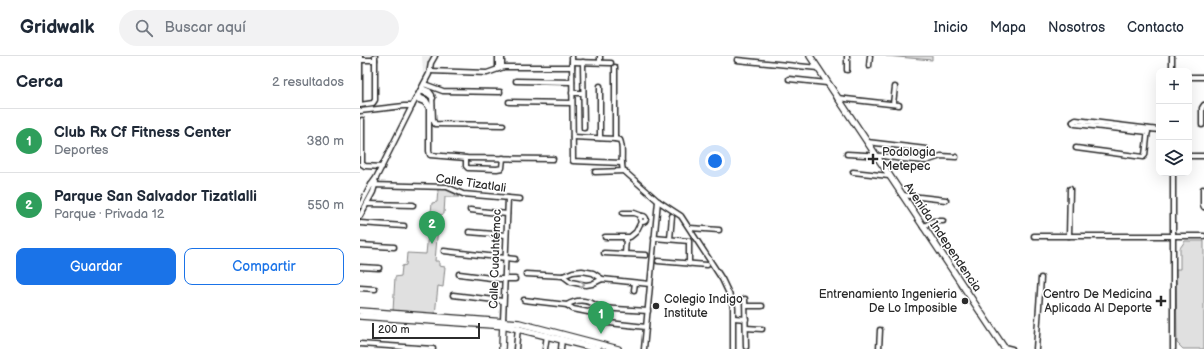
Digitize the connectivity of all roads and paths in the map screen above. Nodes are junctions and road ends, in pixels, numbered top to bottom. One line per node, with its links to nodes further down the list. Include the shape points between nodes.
1 (360, 56): 12 (street)
2 (435, 56): 25 (street)
3 (498, 56): 20 (street)
4 (502, 56): 20 (street)
5 (572, 56): 14 (street)
6 (600, 56): 16 (street)
7 (810, 56): 22 (street, Avenida Independencia)
8 (847, 56): 24 (street)
9 (870, 56): 18 (street)
10 (1172, 56): 23 (street)
11 (375, 58): 12 (street); 43 (street, via 375,100 373,103)
12 (360, 60): 43 (street)
13 (737, 60): 22 (street)
14 (572, 62): 15 (street); 19 (street)
15 (583, 62): 16 (street); 37 (street)
16 (600, 62): 17 (street)
17 (611, 63)
18 (869, 66)
19 (572, 67): 20 (street); 30 (street)
20 (500, 68): 25 (street, via 487,73)
21 (615, 68): 57 (street)
22 (818, 68): 31 (street, Avenida Independencia)
23 (1172, 68)
24 (847, 70)
25 (430, 71): 32 (street)
26 (1192, 77): 27 (street)
27 (1204, 77)
28 (789, 79): 31 (street)
29 (516, 81): 30 (street)
30 (572, 82): 36 (street)
31 (827, 83): 39 (street, Avenida Independencia)
32 (423, 86): 35 (street, via 445,91); 38 (street); 49 (street, via 433,99 435,124)
33 (600, 86): 56 (street)
34 (895, 87): 42 (street)
35 (500, 92)
36 (572, 93): 37 (street); 41 (street)
37 (583, 93): 52 (street)
38 (417, 97): 46 (street); 66 (street, via 426,100 429,107 429,154)
39 (838, 98): 42 (street); 58 (street, Avenida Independencia)
40 (509, 102): 41 (street)
41 (572, 103): 55 (street)
42 (893, 104): 44 (street)
43 (360, 105)
44 (900, 105)
45 (1204, 105): 50 (street)
46 (412, 106): 47 (street); 70 (street)
47 (360, 111)
48 (362, 120): 70 (street, via 362,164)
49 (503, 125)
50 (1202, 125)
51 (1108, 126): 51 (street, via 1076,120 1073,122 1076,124); 53 (street)
52 (584, 128)
53 (1148, 130): 54 (street); 59 (street, via 1144,157)
54 (1156, 130)
55 (573, 137): 56 (street); 69 (street, via 573,161)
56 (600, 138): 57 (street)
57 (615, 139): 69 (street, via 620,140 622,144)
58 (866, 142): 60 (street); 64 (street, Avenida Independencia)
59 (1076, 148)
60 (926, 149)
61 (847, 154): 64 (street)
62 (1192, 156): 63 (street)
63 (1204, 156)
64 (876, 157): 65 (street, via 926,161 941,156); 74 (street, Avenida Independencia)
65 (956, 157)
66 (466, 158): 67 (street); 67 (street, via 468,168 497,169 502,168)
67 (503, 158): 68 (street)
68 (552, 159)
69 (622, 163): 71 (street)
70 (382, 167): 76 (street)
71 (625, 171): 72 (street); 83 (street)
72 (595, 172)
73 (853, 172): 74 (street)
74 (889, 176): 79 (street, Avenida Independencia)
75 (1173, 176): 107 (street)
76 (373, 185): 80 (street, Calle Tizatlali, via 447,187 463,194); 84 (street); 86 (street)
77 (1070, 189): 106 (street)
78 (1203, 189): 87 (street)
79 (902, 195): 82 (street); 100 (street, Avenida Independencia)
80 (508, 198): 81 (street, Calle Tizatlali); 90 (street, Calle Cuauhtémoc)
81 (520, 199)
82 (946, 200)
83 (658, 201): 95 (street); 101 (street, via 678,213)
84 (367, 204): 85 (street); 91 (street)
85 (413, 205)
86 (360, 206)
87 (1204, 207)
88 (470, 210): 90 (street)
89 (622, 213): 92 (street)
90 (507, 214): 104 (street, Calle Cuauhtémoc)
91 (360, 215)
92 (642, 216): 94 (street); 97 (street)
93 (672, 216): 112 (street)
94 (646, 219): 95 (street); 97 (street)
95 (656, 220): 111 (street)
96 (942, 221): 100 (street, via 933,221)
97 (641, 222): 110 (street, via 632,236)
98 (360, 223): 99 (street)
99 (404, 226)
100 (923, 227): 163 (street, Avenida Independencia)
101 (690, 228): 102 (street); 150 (street, via 727,287)
102 (719, 230)
103 (468, 232): 104 (street)
104 (506, 235): 119 (street, Calle Cuauhtémoc)
105 (1034, 236): 106 (street)
106 (1069, 236): 107 (street)
107 (1173, 236): 108 (street); 176 (street)
108 (1204, 236)
109 (605, 237): 110 (street)
110 (626, 238): 117 (street)
111 (654, 238): 112 (street); 134 (street)
112 (670, 239): 122 (street, via 689,241)
113 (360, 245): 114 (street)
114 (394, 247)
115 (444, 251): 119 (street)
116 (604, 253): 117 (street)
117 (625, 254): 118 (street)
118 (646, 255)
119 (505, 258): 120 (street); 129 (street, Calle Cuauhtémoc)
120 (515, 259)
121 (658, 261): 122 (street)
122 (689, 264): 123 (street)
123 (707, 265)
124 (360, 267): 125 (street)
125 (379, 268)
126 (459, 274): 129 (street)
127 (526, 274): 128 (street)
128 (563, 276): 132 (street, via 582,271 593,273); 132 (street, one-way to 132, via 571,282 586,285)
129 (504, 278): 130 (street); 141 (street, Calle Cuauhtémoc)
130 (515, 278)
131 (1041, 278): 175 (street)
132 (602, 279): 133 (street)
133 (634, 282): 134 (street); 137 (street)
134 (650, 284): 147 (street)
135 (360, 288): 136 (street)
136 (375, 289)
137 (634, 290)
138 (453, 295): 141 (street)
139 (745, 299): 143 (street)
140 (524, 300): 142 (street)
141 (503, 301): 153 (street, Calle Cuauhtémoc)
142 (567, 305): 145 (street, via 588,312); 145 (street, via 582,301)
143 (746, 306): 144 (street); 151 (street)
144 (762, 306)
145 (600, 308): 147 (street)
146 (360, 311): 149 (street)
147 (648, 311): 155 (street)
148 (360, 316): 149 (street)
149 (410, 317): 153 (street)
150 (734, 318): 151 (street); 172 (street)
151 (746, 319): 156 (street)
152 (600, 322): 155 (street)
153 (503, 323): 154 (street); 165 (street)
154 (519, 325): 159 (street); 166 (street); 170 (street)
155 (646, 327): 171 (street)
156 (746, 328): 157 (street); 162 (street)
157 (762, 329)
158 (880, 330): 173 (street)
159 (547, 335): 160 (street); 167 (street)
160 (562, 339): 168 (street); 169 (street)
161 (360, 344): 164 (street)
162 (746, 347)
163 (1004, 348): 174 (street)
164 (433, 349)
165 (502, 349)
166 (516, 349)
167 (545, 349)
168 (561, 349)
169 (598, 349)
170 (618, 349)
171 (644, 349)
172 (733, 349)
173 (879, 349)
174 (1012, 349)
175 (1036, 349)
176 (1173, 349)

